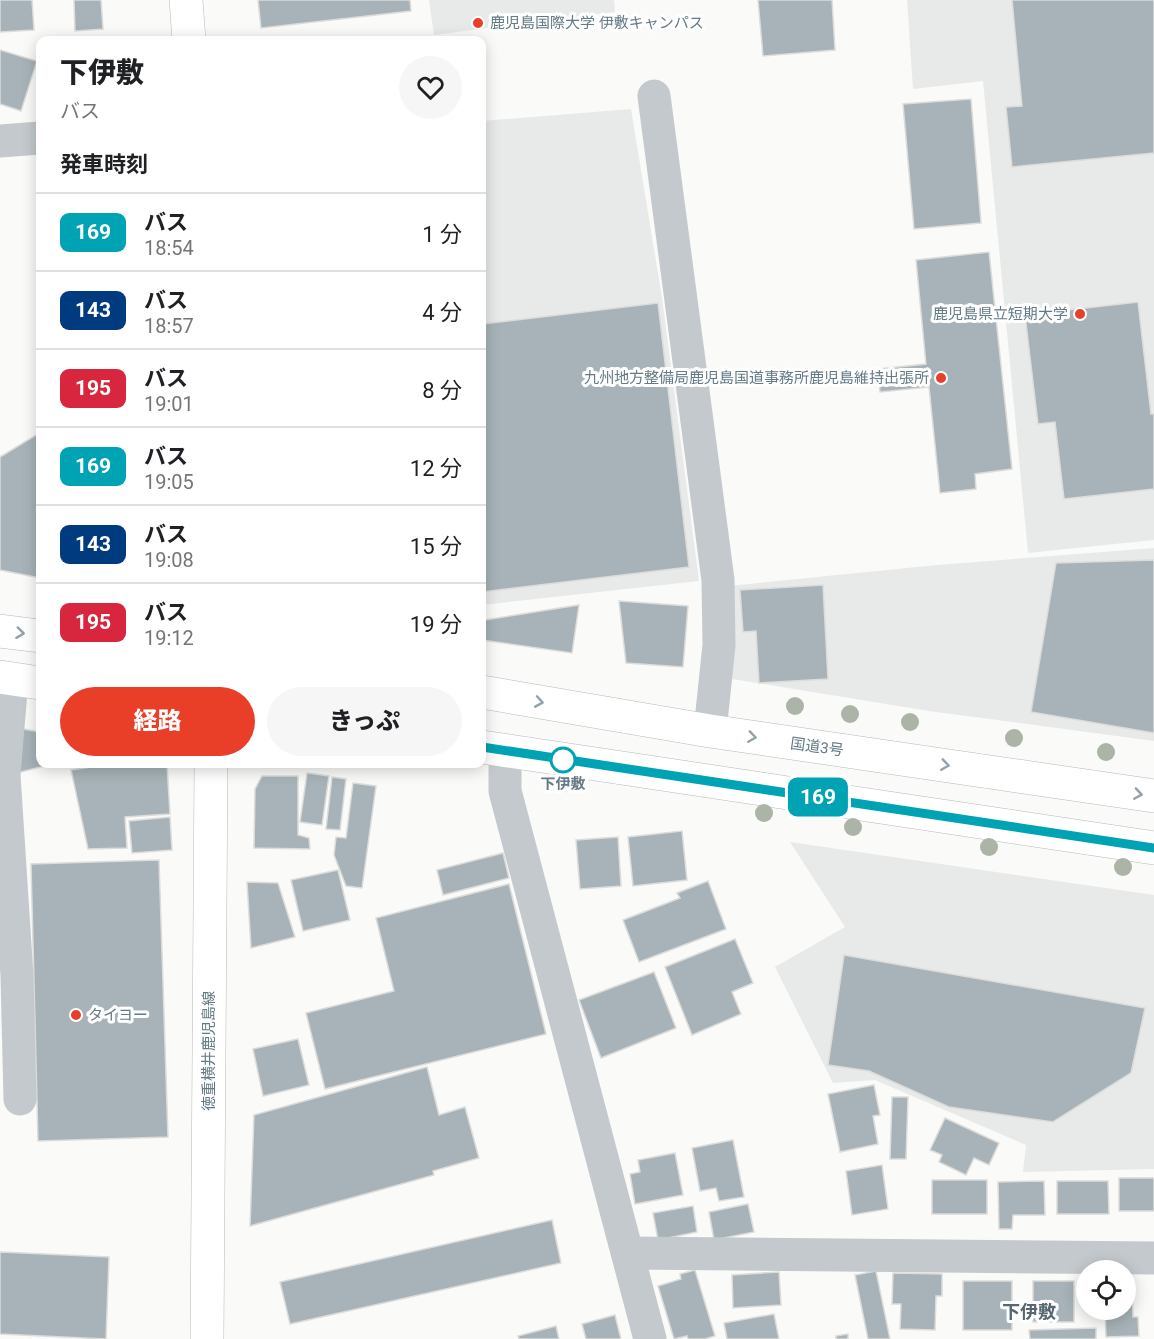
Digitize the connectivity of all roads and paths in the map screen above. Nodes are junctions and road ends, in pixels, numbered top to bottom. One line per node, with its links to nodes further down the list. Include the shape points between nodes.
1 (186, 0): 2 (main road)
2 (189, 36)
3 (654, 96): 10 (street, via 718,580 719,645)
4 (36, 138): 5 (street)
5 (0, 141)
6 (0, 631): 7 (main road, one-way to 7)
7 (36, 636)
8 (18, 680): 15 (street, via 4,775 17,976)
9 (486, 693): 10 (main road, 国道3号, one-way to 10)
10 (710, 731): 13 (main road, 国道3号, one-way to 13)
11 (493, 749): 14 (main road); 16 (street)
12 (211, 768): 18 (main road, 徳重横井鹿児島線)
13 (1154, 796)
14 (1154, 848)
15 (20, 1099)
16 (628, 1253): 17 (street); 19 (street)
17 (1154, 1258)
18 (207, 1339)
19 (650, 1339)

